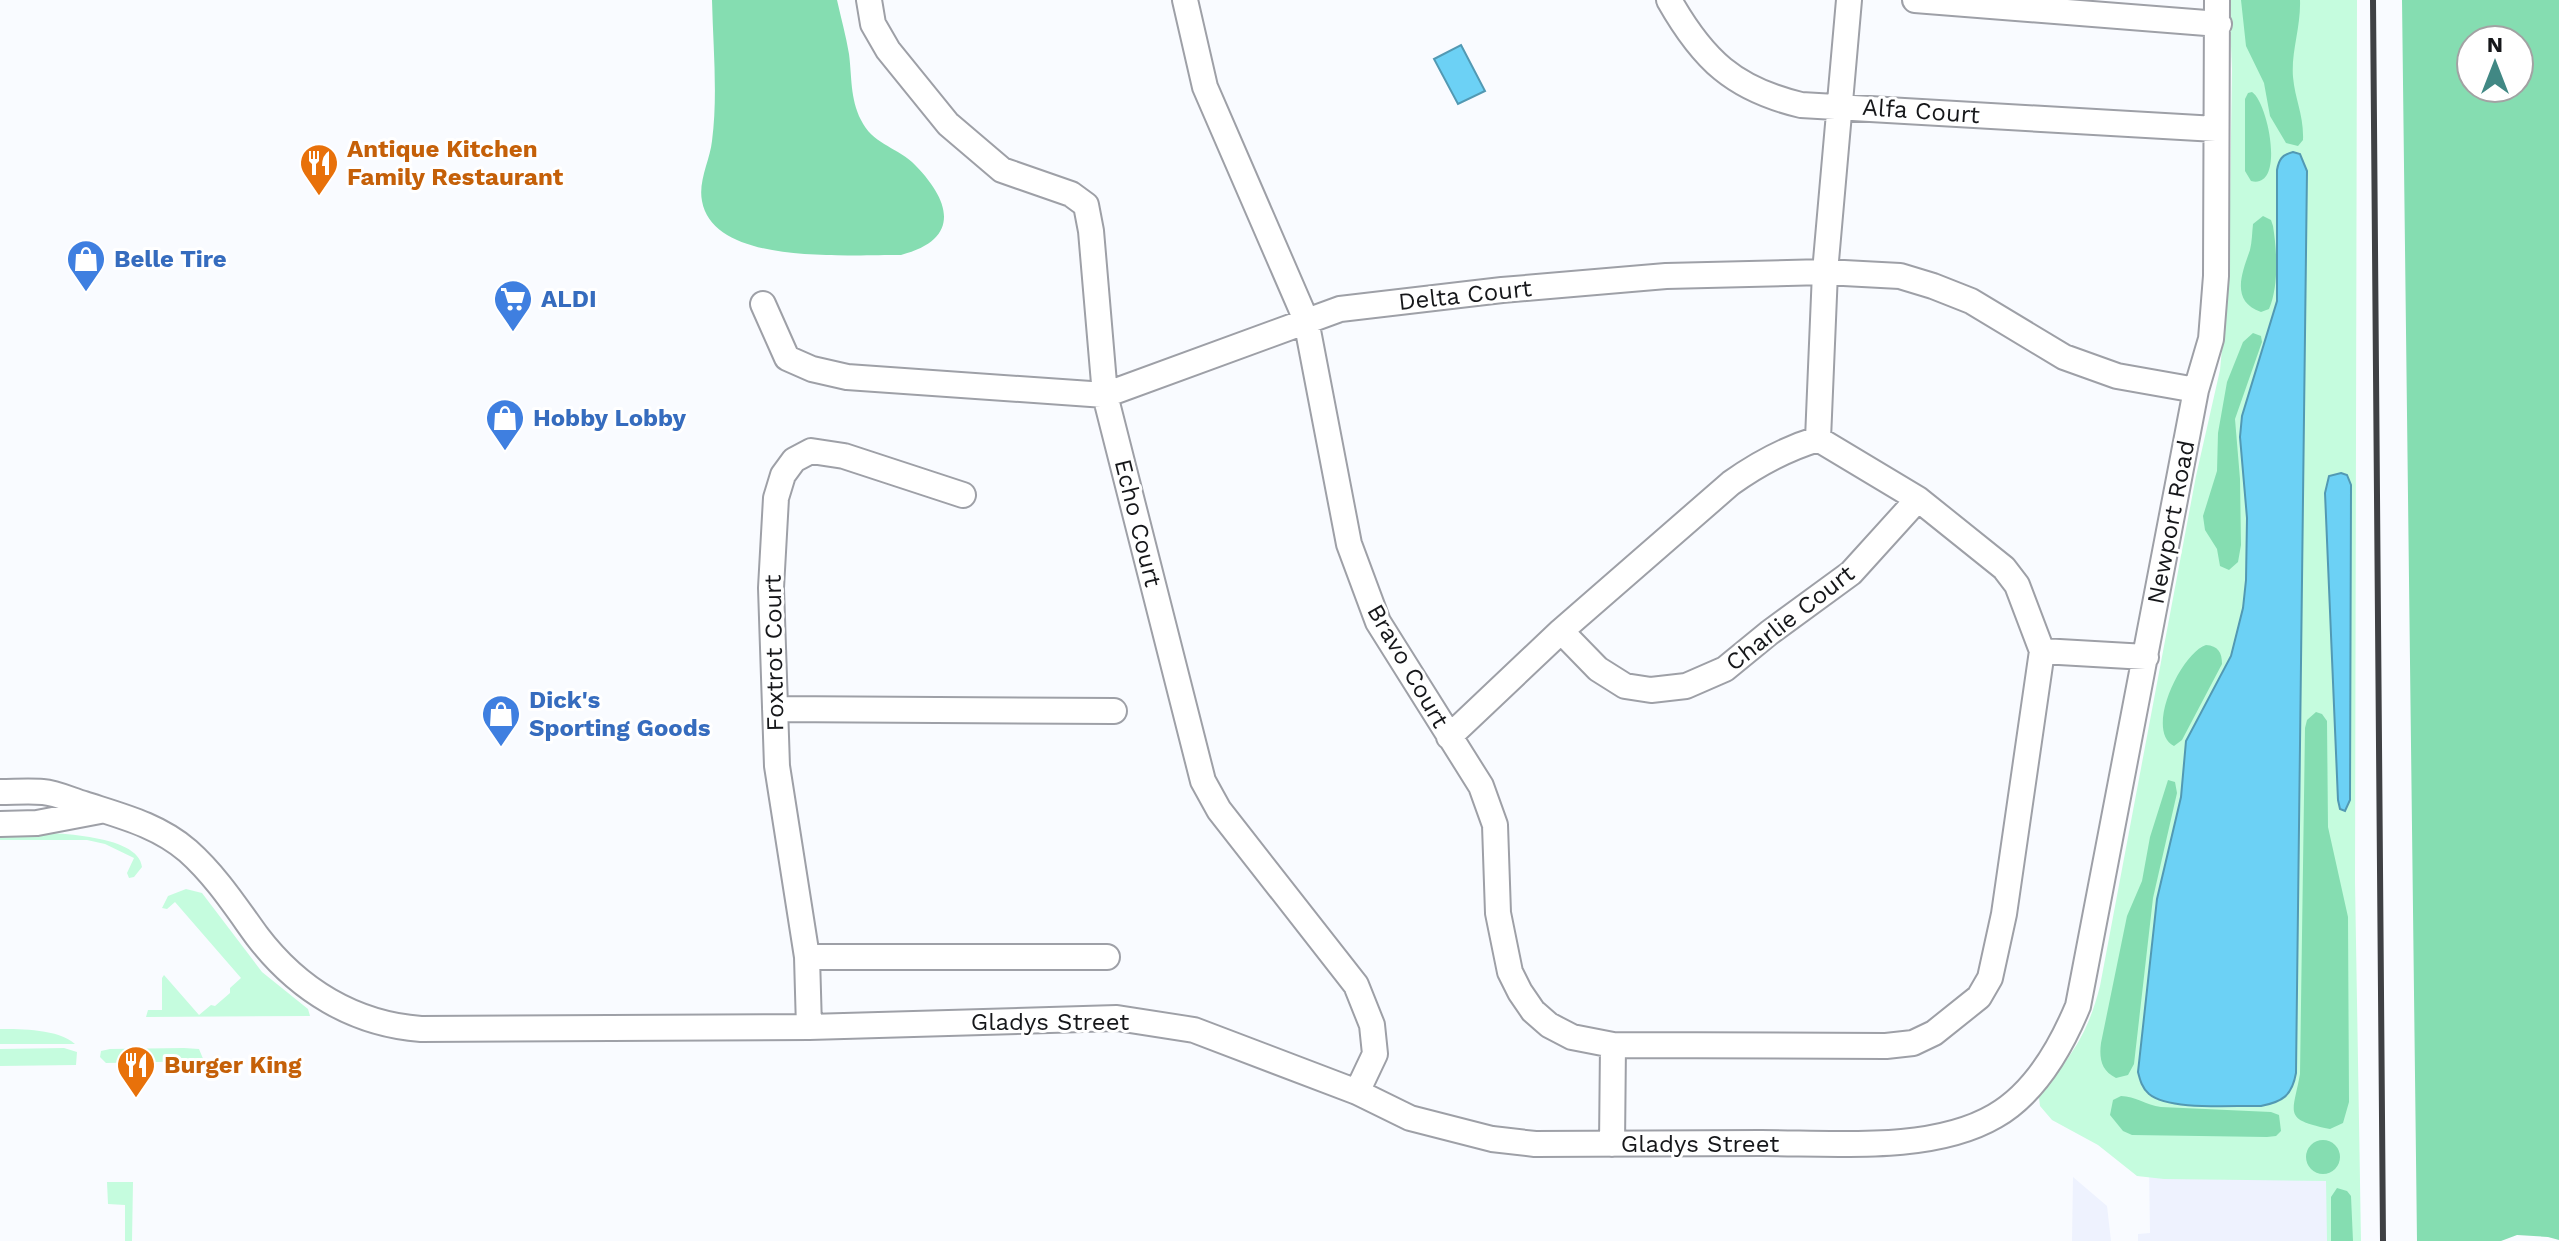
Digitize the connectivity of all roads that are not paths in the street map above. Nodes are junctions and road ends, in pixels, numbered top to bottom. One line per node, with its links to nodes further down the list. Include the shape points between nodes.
1 (869, 0): 13 (street, Echo Court, via 873,24 888,50 956,131 1002,170 1071,194 1086,205)
2 (1185, 0): 11 (street, Bravo Court, via 1205,87)
3 (1669, 0): 7 (street, Alfa Court, via 1698,45 1745,86 1801,105)
4 (1849, 0): 7 (street)
5 (1915, 0): 6 (street)
6 (2218, 12): 8 (street, Newport Road)
7 (1839, 106): 8 (street, Alfa Court); 9 (street)
8 (2216, 129): 12 (street, Newport Road, via 2215,291 2211,339)
9 (1825, 272): 11 (street, Delta Court, via 1666,276 1502,290 1340,309); 12 (street, Delta Court, via 1900,276 1933,286 1971,301 2064,357 2117,376); 14 (street)
10 (763, 304): 13 (street, Delta Court, via 787,358 812,369 847,377)
11 (1306, 320): 13 (street, Delta Court); 22 (street, Bravo Court, via 1349,544 1378,622)
12 (2196, 390): 19 (street, Newport Road)
13 (1105, 395): 31 (street, Echo Court, via 1203,781 1219,810 1356,985 1372,1025 1375,1054)
14 (1818, 439): 16 (street); 17 (street, via 1762,461 1731,483)
15 (963, 495): 20 (street, Foxtrot Court, via 844,456 811,451 794,460 776,498 773,536)
16 (1918, 499): 17 (street, Charlie Court, via 1851,573 1725,669 1686,686 1625,686 1598,669); 18 (street, via 2004,568 2017,585)
17 (1561, 631): 22 (street)
18 (2042, 651): 19 (street); 30 (street, via 2004,914 1990,978 1979,997 1913,1043)
19 (2146, 657): 29 (street, Newport Road, via 2087,965)
20 (775, 709): 21 (street); 26 (street, Foxtrot Court, via 777,766)
21 (1114, 711)
22 (1449, 737): 30 (street, Bravo Court, via 1481,786 1495,825 1498,913 1510,972 1520,992 1549,1025 1572,1037)
23 (0, 792): 24 (street, Gladys Street, via 45,792)
24 (102, 810): 25 (street, via 37,823); 28 (street, Gladys Street, via 154,828 189,852 276,959 323,1000 392,1027)
25 (0, 824)
26 (807, 957): 27 (street); 28 (street, Foxtrot Court)
27 (1107, 957)
28 (809, 1027): 31 (street, Gladys Street, via 1117,1018 1194,1030)
29 (2065, 1037): 32 (street, Gladys Street, via 2022,1095 1995,1116 1948,1134 1849,1143)
30 (1613, 1045): 32 (street)
31 (1357, 1092): 32 (street, Gladys Street, via 1410,1118 1492,1139)
32 (1612, 1144)

